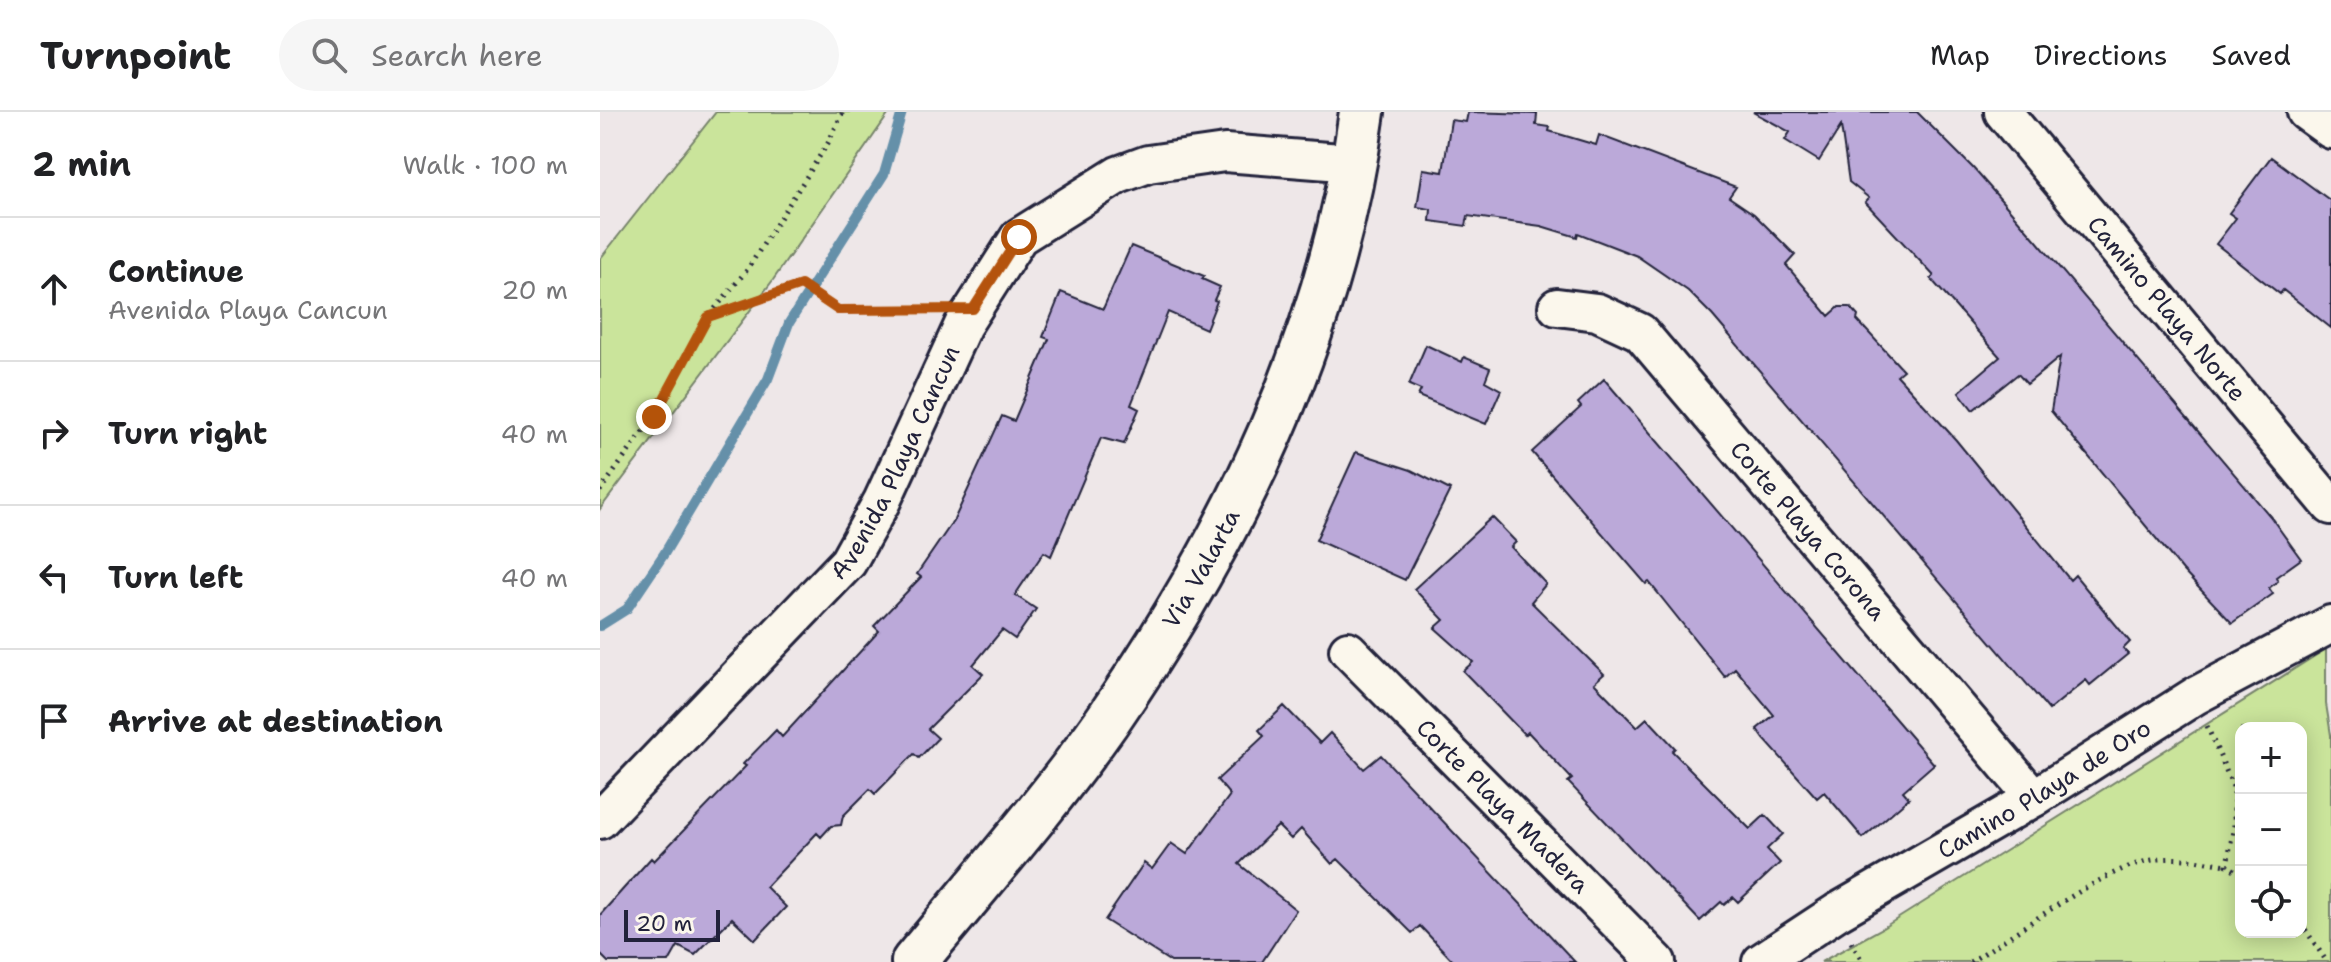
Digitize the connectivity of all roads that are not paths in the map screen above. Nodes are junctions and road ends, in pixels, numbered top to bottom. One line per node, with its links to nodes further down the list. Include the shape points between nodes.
1 (1362, 112): 5 (main road, Via Valarta)
2 (2003, 112): 7 (street, Camino Playa Norte)
3 (2306, 112): 4 (street)
4 (2331, 130)
5 (1354, 163): 11 (street, Avenida Playa Cancun, via 1225,153 1148,164 1118,175 1019,237 973,309 848,562); 12 (main road, Via Valarta, via 1316,323 1285,406 1193,588 1106,722)
6 (1557, 307): 10 (street, Corte Playa Corona, via 1597,312 1640,332)
7 (2331, 506)
8 (2331, 624): 10 (street, Camino Playa de Oro, via 2195,696)
9 (1348, 650): 13 (street, Corte Playa Madera)
10 (2034, 798): 14 (street, Camino Playa de Oro)
11 (600, 820)
12 (914, 962)
13 (1657, 962)
14 (1761, 962)

